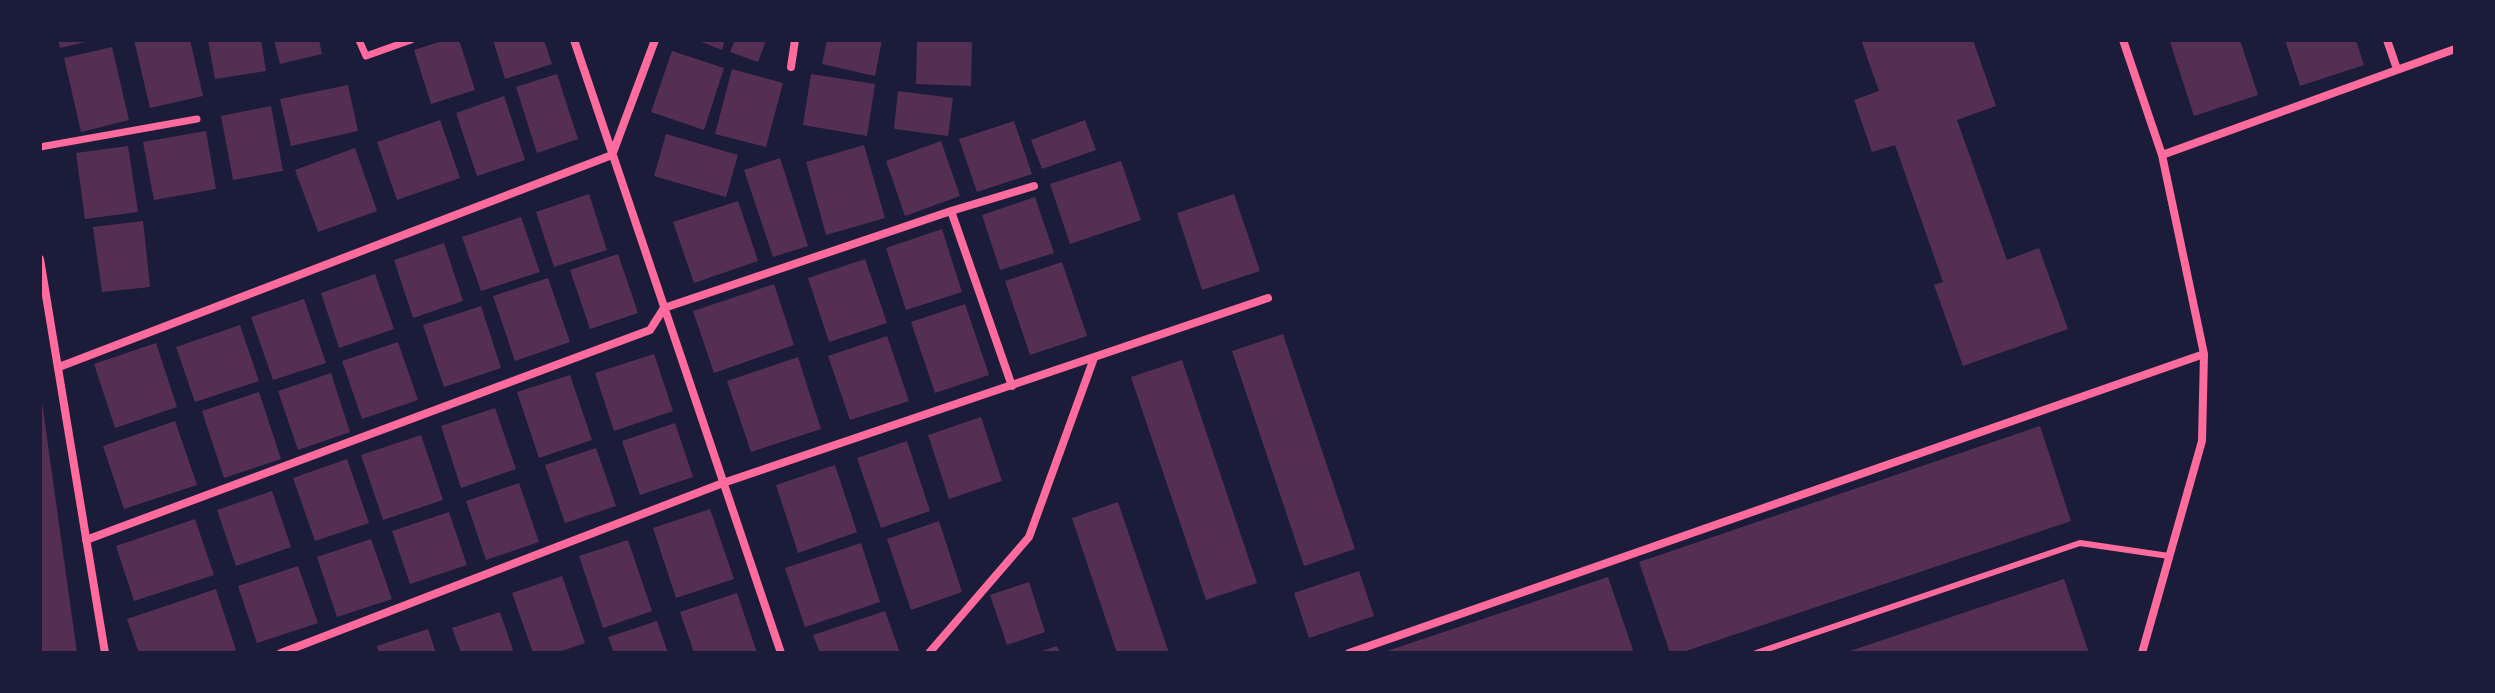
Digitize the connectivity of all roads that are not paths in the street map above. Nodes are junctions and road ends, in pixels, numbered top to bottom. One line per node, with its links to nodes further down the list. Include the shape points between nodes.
1 (359, 40): 2 (street, via 366,56)
2 (411, 40)
3 (574, 40): 13 (street)
4 (655, 40): 13 (street)
5 (795, 40): 9 (street)
6 (2123, 40): 14 (street)
7 (2387, 40): 10 (street)
8 (2455, 49): 10 (street)
9 (791, 67)
10 (2397, 69): 14 (street)
11 (197, 119): 12 (street)
12 (40, 147)
13 (612, 155): 19 (street); 22 (street)
14 (2162, 155): 20 (street)
15 (1034, 186): 16 (street)
16 (951, 211): 19 (street); 23 (street)
17 (40, 259): 22 (street)
18 (1268, 298): 21 (street)
19 (664, 308): 24 (street); 25 (street, via 650,330)
20 (2204, 354): 26 (street, via 2202,441); 31 (street)
21 (1094, 358): 23 (street); 30 (street, via 1029,537)
22 (59, 367): 25 (street)
23 (1012, 386): 24 (street)
24 (723, 483): 28 (street); 29 (street)
25 (86, 540): 27 (street)
26 (2169, 556): 32 (lane, via 2080,543); 33 (street)
27 (105, 653)
28 (281, 653)
29 (781, 653)
30 (929, 653)
31 (1349, 653)
32 (1756, 653)
33 (2142, 653)

